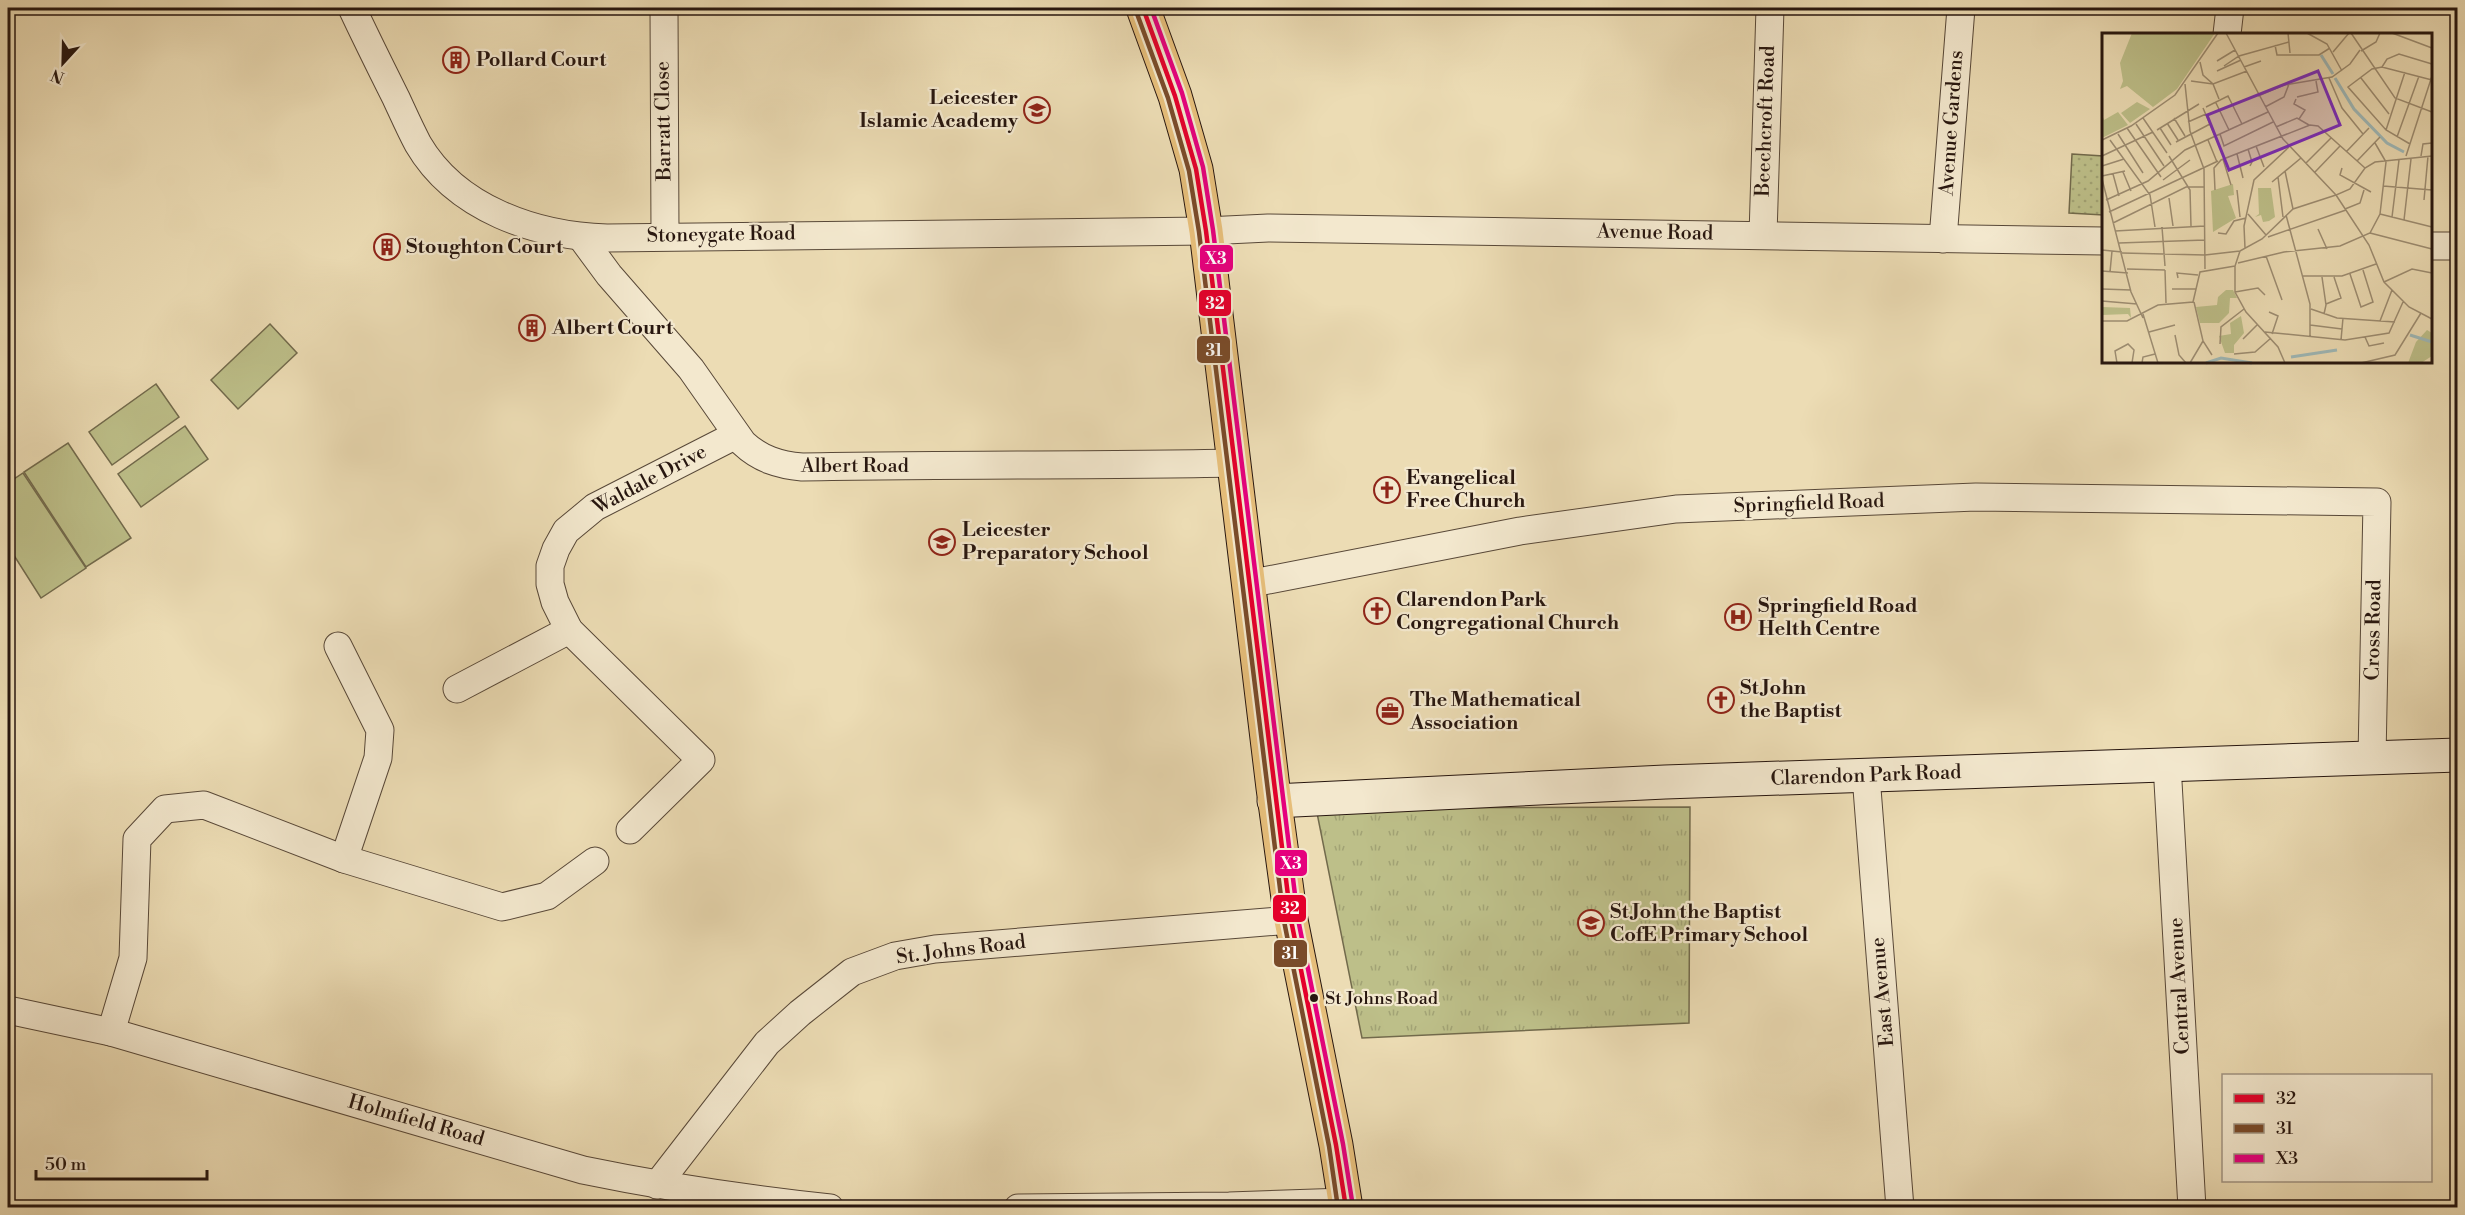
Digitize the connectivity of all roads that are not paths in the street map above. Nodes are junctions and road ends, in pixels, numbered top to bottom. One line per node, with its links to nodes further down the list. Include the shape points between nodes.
1 (352, 8): 11 (street, Stoneygate Road, via 419,145 437,168 459,189 513,221)
2 (664, 8): 9 (street, Barratt Close)
3 (1143, 8): 8 (main road, via 1196,169)
4 (1770, 8): 10 (street, Beechcroft Road)
5 (1961, 8): 12 (street, Avenue Gardens)
6 (2230, 8): 7 (street)
7 (2227, 33)
8 (1206, 231): 9 (street, Stoneygate Road); 10 (street, Avenue Road, via 1268,228); 17 (main road)
9 (665, 235): 11 (street, Stoneygate Road)
10 (1763, 235): 12 (street, Avenue Road)
11 (581, 237): 16 (street, Albert Road, via 691,369)
12 (1943, 239): 13 (street, Avenue Road)
13 (2102, 241)
14 (2432, 246): 15 (street)
15 (2457, 246)
16 (736, 435): 17 (street, Albert Road, via 762,458 802,467); 20 (street, Waldale Drive, via 595,507 566,531 550,566 550,584)
17 (1234, 463): 19 (main road)
18 (2377, 502): 19 (street, Springfield Road, via 1976,497 1676,509 1520,531); 24 (street, Cross Road)
19 (1248, 584): 27 (main road)
20 (569, 630): 22 (street); 28 (street, Waldale Drive, via 701,760)
21 (338, 646): 29 (street, via 380,730 378,758)
22 (457, 689)
23 (2457, 755): 24 (street, Clarendon Park Road)
24 (2372, 758): 25 (street, Clarendon Park Road)
25 (2167, 764): 26 (street, Clarendon Park Road); 39 (street, Central Avenue)
26 (1866, 776): 27 (street, Clarendon Park Road); 38 (street, East Avenue)
27 (1274, 801): 31 (main road)
28 (630, 830)
29 (344, 859): 30 (street, via 502,907 547,896); 33 (street, via 204,804 165,809 137,839 133,958)
30 (595, 861)
31 (1291, 920): 34 (street, St. Johns Road, via 935,949 895,956 852,972 767,1043); 35 (main road)
32 (8, 1010): 33 (street, Holmfield Road)
33 (111, 1032): 34 (street, Holmfield Road, via 583,1170)
34 (657, 1185): 36 (street, Holmfield Road)
35 (1345, 1205): 37 (street)
36 (830, 1208)
37 (1018, 1208)
38 (1900, 1208)
39 (2192, 1208)

